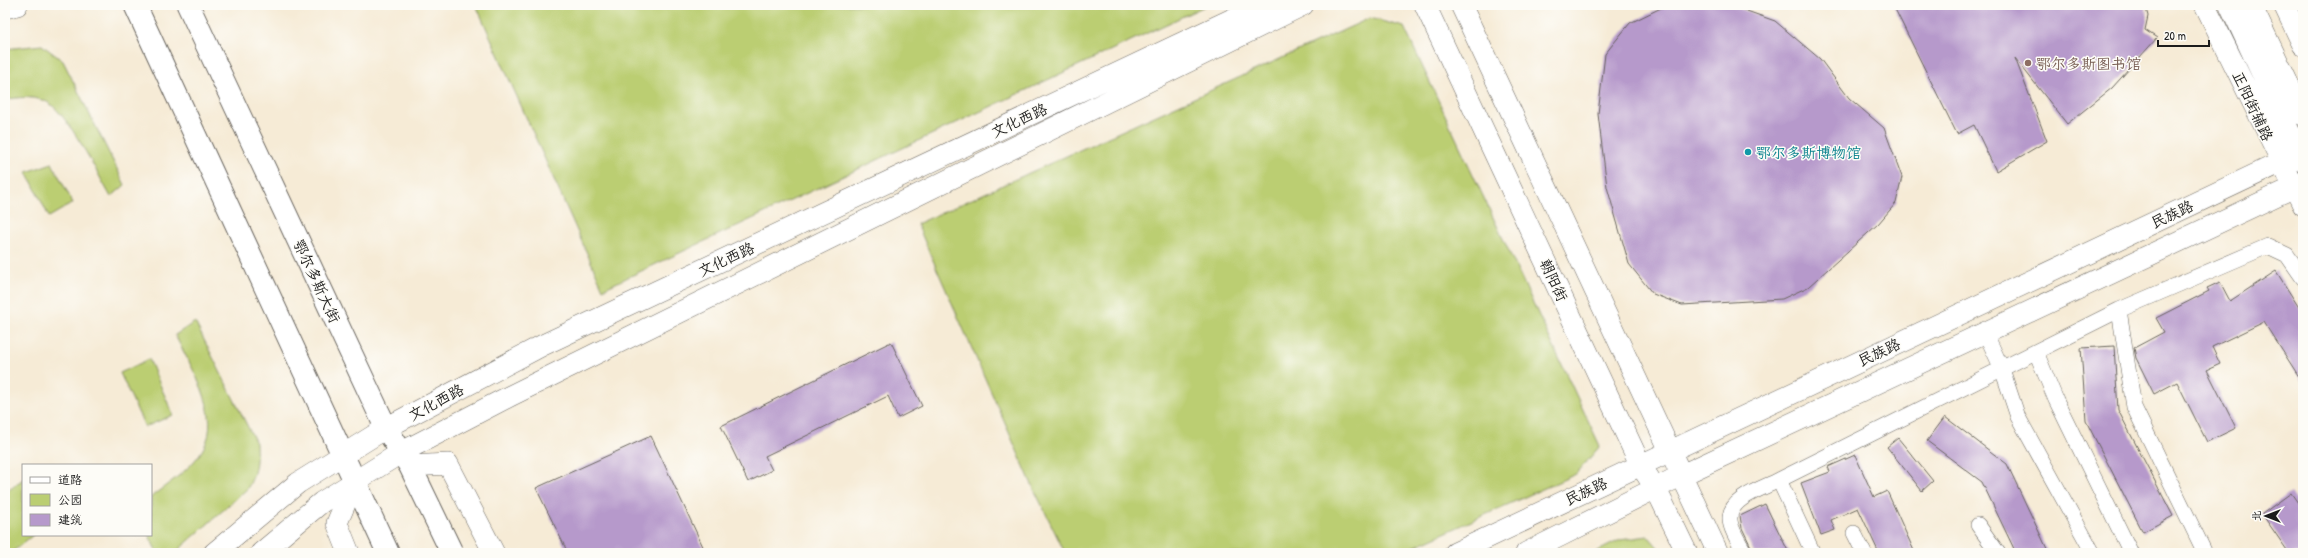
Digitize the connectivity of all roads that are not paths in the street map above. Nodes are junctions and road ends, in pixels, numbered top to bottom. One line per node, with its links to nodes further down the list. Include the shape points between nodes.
1 (17, 5): 12 (street)
2 (135, 5): 25 (main road)
3 (188, 5): 23 (main road, 鄂尔多斯大街)
4 (1262, 5): 23 (street, 文化西路, via 543,346)
5 (1303, 5): 26 (street, 文化西路, via 524,389)
6 (1425, 5): 27 (street, 朝阳街)
7 (1461, 5): 24 (street)
8 (2205, 5): 16 (street, 正阳街辅路)
9 (2230, 5): 15 (street)
10 (2251, 5): 14 (street)
11 (2284, 5): 13 (street)
12 (5, 8)
13 (2303, 45)
14 (2303, 115)
15 (2302, 155): 16 (street, 民族路)
16 (2281, 163): 17 (street, 正阳街辅路); 24 (street, 民族路)
17 (2300, 192): 20 (street, 民族路)
18 (2303, 278): 19 (street, via 2287,255 2268,246)
19 (2119, 310): 21 (street); 50 (street, via 2134,407)
20 (1985, 332): 22 (street); 28 (street, 民族路)
21 (2036, 352): 22 (street); 49 (street, via 2056,400)
22 (2002, 369): 30 (street); 48 (street, via 2018,416)
23 (386, 428): 25 (street, 文化西路); 26 (main road, 鄂尔多斯大街)
24 (1668, 450): 27 (street, 民族路); 28 (street)
25 (344, 454): 29 (main road); 34 (street, 文化西路, via 298,483)
26 (406, 459): 29 (street, 文化西路); 38 (main road, 鄂尔多斯大街); 39 (street, via 448,464)
27 (1641, 466): 31 (street, 朝阳街); 40 (street, 民族路)
28 (1682, 474): 31 (street, 民族路); 43 (street)
29 (355, 480): 35 (street, 文化西路, via 322,502); 36 (street, via 337,523); 37 (main road)
30 (1779, 480): 44 (street, via 1738,502 1731,512 1730,520); 45 (street)
31 (1656, 489): 41 (street, 民族路); 42 (street, 朝阳街)
32 (1978, 525): 47 (street)
33 (1854, 533): 46 (street)
34 (214, 553)
35 (261, 553)
36 (349, 553)
37 (388, 553)
38 (452, 553)
39 (494, 553)
40 (1455, 553)
41 (1526, 553)
42 (1687, 553)
43 (1718, 553)
44 (1745, 553)
45 (1813, 553)
46 (1864, 553)
47 (1998, 553)
48 (2093, 553)
49 (2131, 553)
50 (2205, 553)

